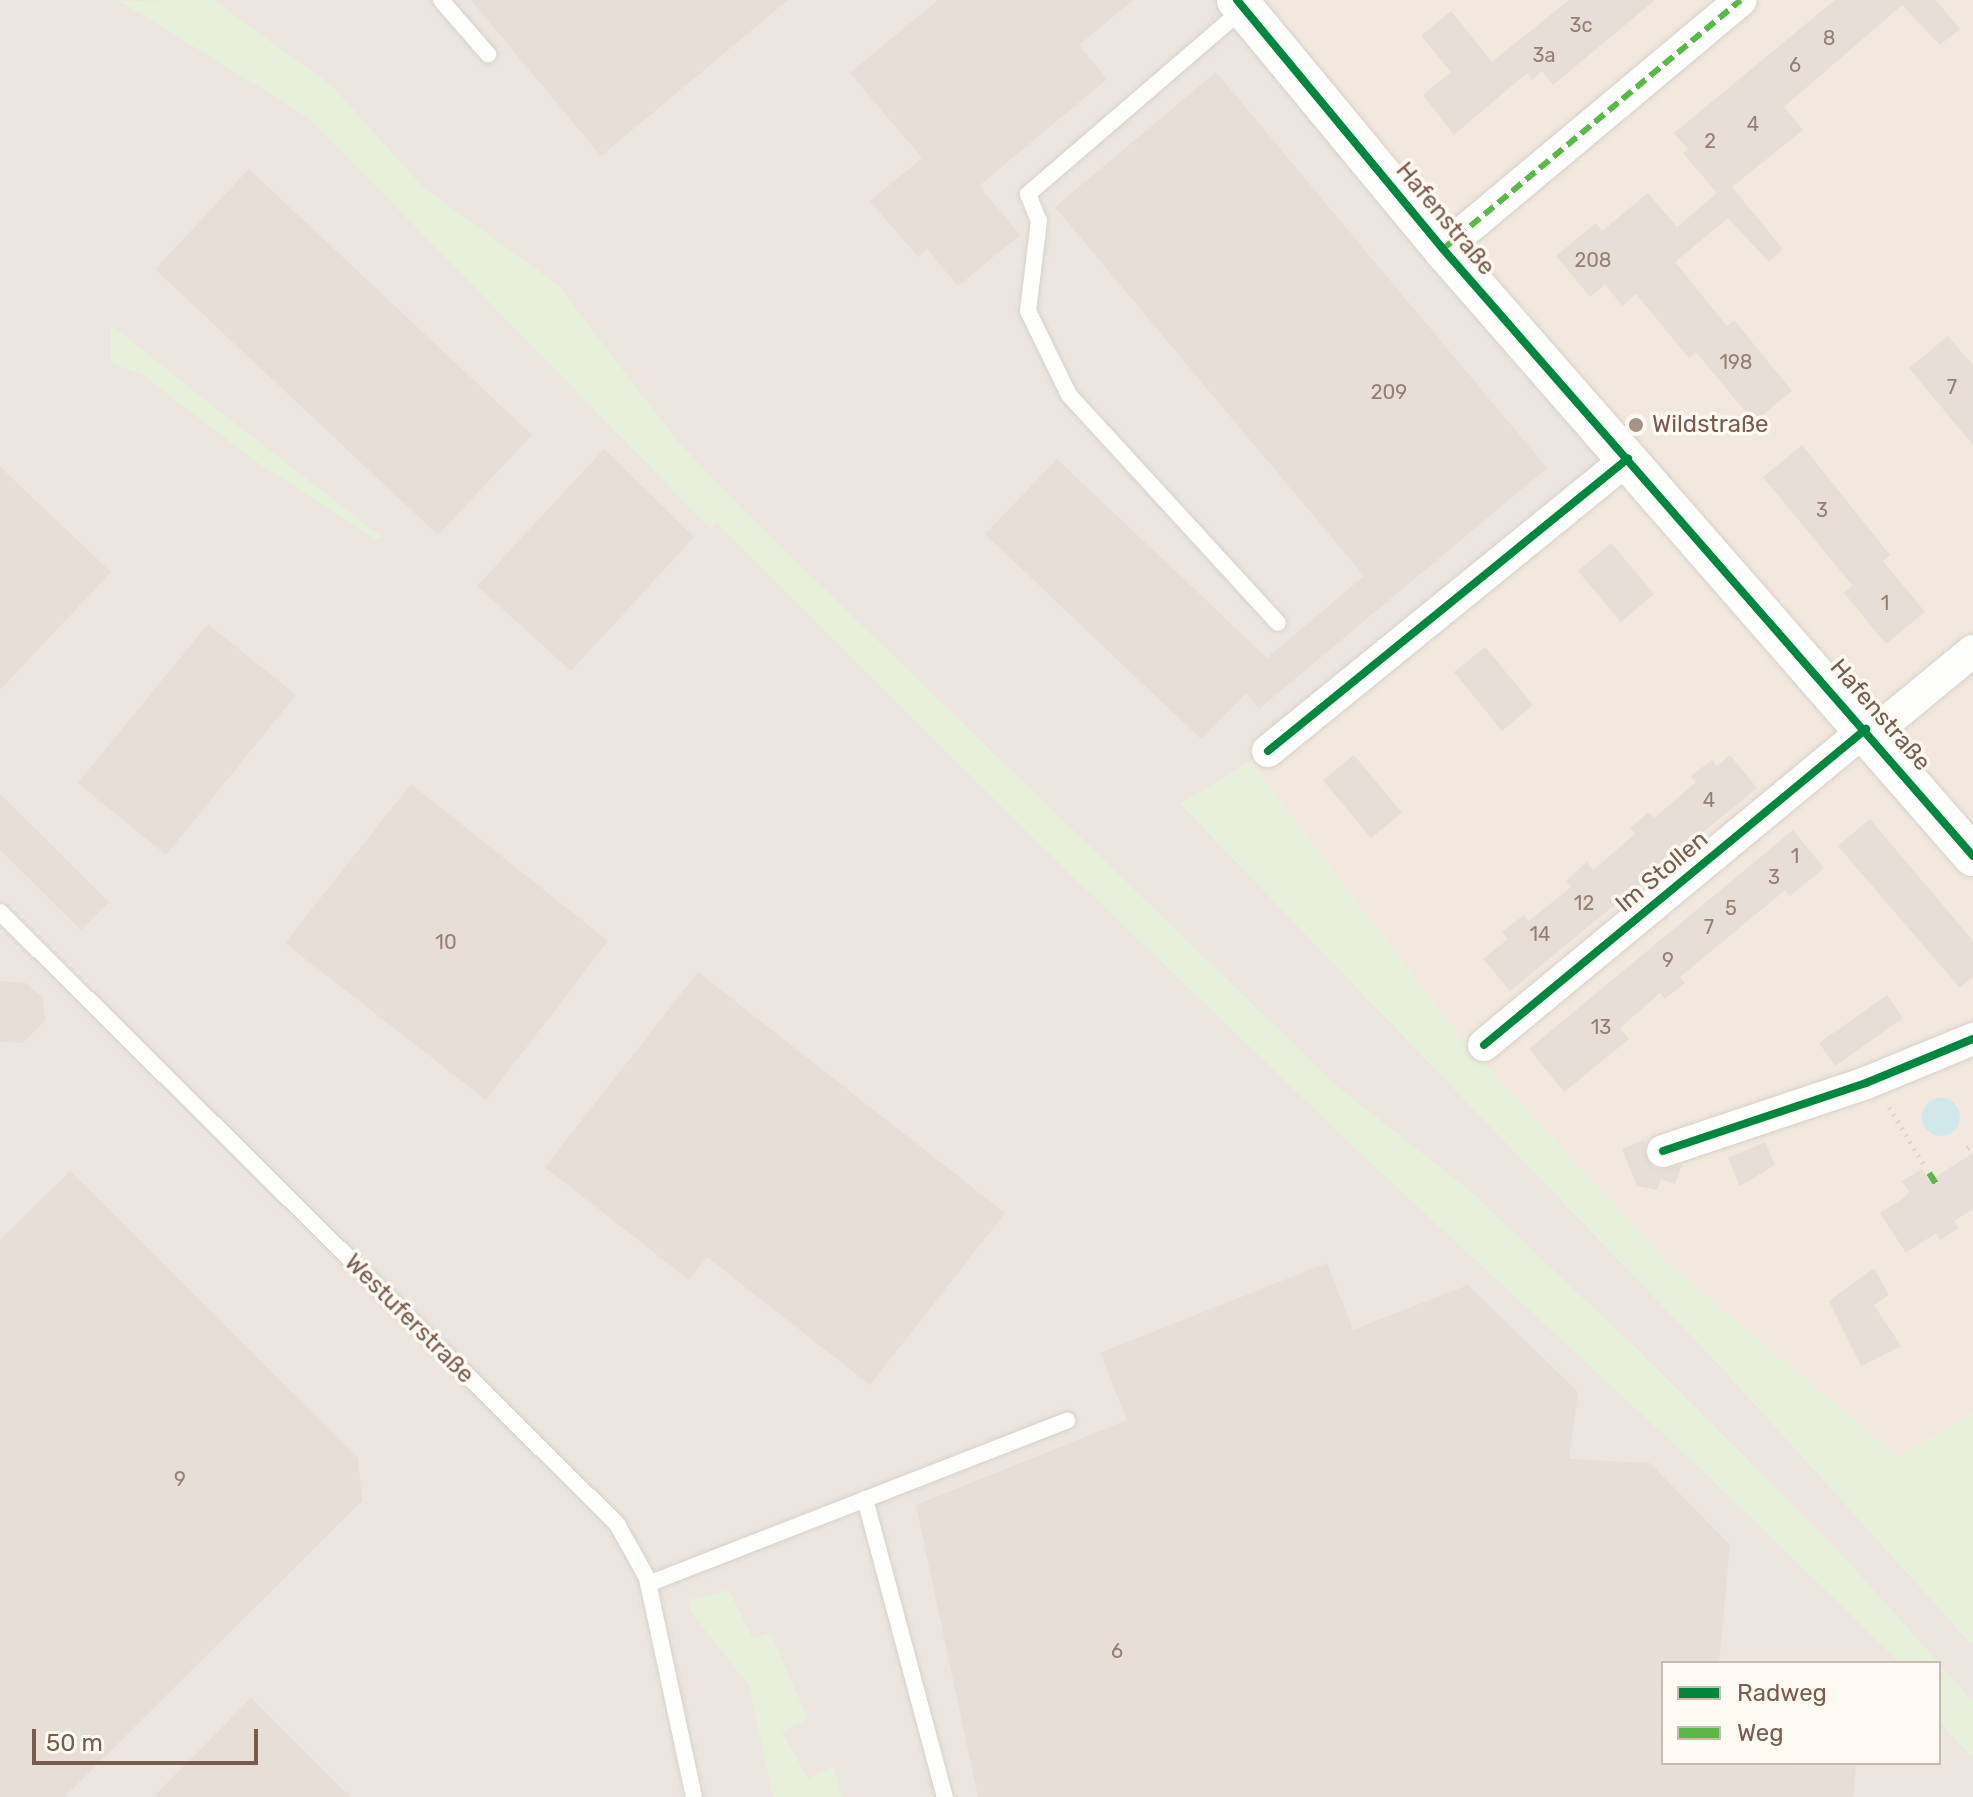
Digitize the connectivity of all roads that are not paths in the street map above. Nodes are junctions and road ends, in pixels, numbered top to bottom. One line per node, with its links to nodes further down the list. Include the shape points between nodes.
1 (441, 0): 4 (lane)
2 (1741, 0): 5 (street)
3 (1240, 4): 5 (street, Hafenstraße); 7 (lane, via 1028,194 1039,221 1028,311 1069,395)
4 (488, 54)
5 (1443, 249): 6 (street, Hafenstraße)
6 (1628, 458): 9 (street, Hafenstraße); 10 (street)
7 (1278, 623)
8 (1973, 651): 9 (street, Im Stollen)
9 (1868, 732): 11 (street, Hafenstraße); 14 (street, Im Stollen)
10 (1268, 751)
11 (1973, 856)
12 (0, 912): 18 (lane, Westuferstraße, via 617,1524)
13 (1973, 1039): 15 (street, via 1873,1080)
14 (1484, 1045)
15 (1663, 1151)
16 (1067, 1421): 17 (lane)
17 (865, 1499): 18 (lane); 20 (lane)
18 (648, 1584): 19 (lane, Westuferstraße)
19 (694, 1797)
20 (945, 1797)

